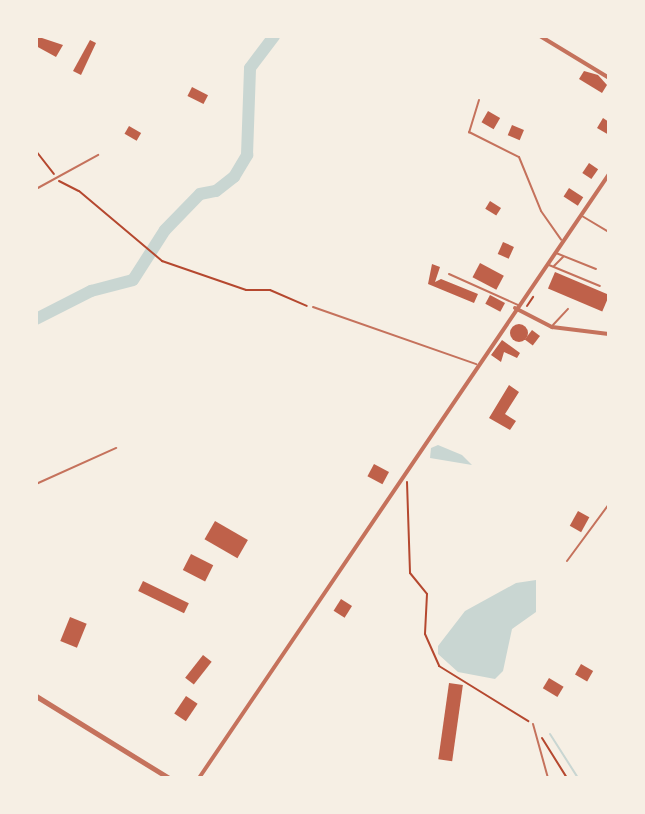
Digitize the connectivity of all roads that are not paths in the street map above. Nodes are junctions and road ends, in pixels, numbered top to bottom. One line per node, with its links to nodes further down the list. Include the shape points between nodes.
1 (540, 36): 2 (street)
2 (609, 78)
3 (479, 100): 9 (lane, via 469,132 519,157 541,211)
4 (98, 155): 6 (lane)
5 (609, 174): 7 (street)
6 (36, 189)
7 (581, 215): 8 (lane); 9 (street)
8 (609, 232)
9 (562, 240): 10 (street)
10 (554, 252): 11 (lane); 12 (street)
11 (564, 256): 13 (lane); 14 (lane)
12 (546, 263): 13 (lane); 17 (street)
13 (554, 266): 16 (lane)
14 (596, 269)
15 (449, 274): 17 (lane)
16 (600, 286)
17 (517, 306): 20 (street); 22 (street)
18 (313, 307): 22 (lane)
19 (568, 309): 20 (lane)
20 (552, 327): 21 (street)
21 (609, 334)
22 (477, 364): 30 (street)
23 (116, 448): 24 (lane)
24 (36, 484)
25 (609, 504): 26 (lane)
26 (567, 561)
27 (36, 696): 29 (street)
28 (533, 724): 31 (lane)
29 (169, 778)
30 (199, 778)
31 (548, 778)

